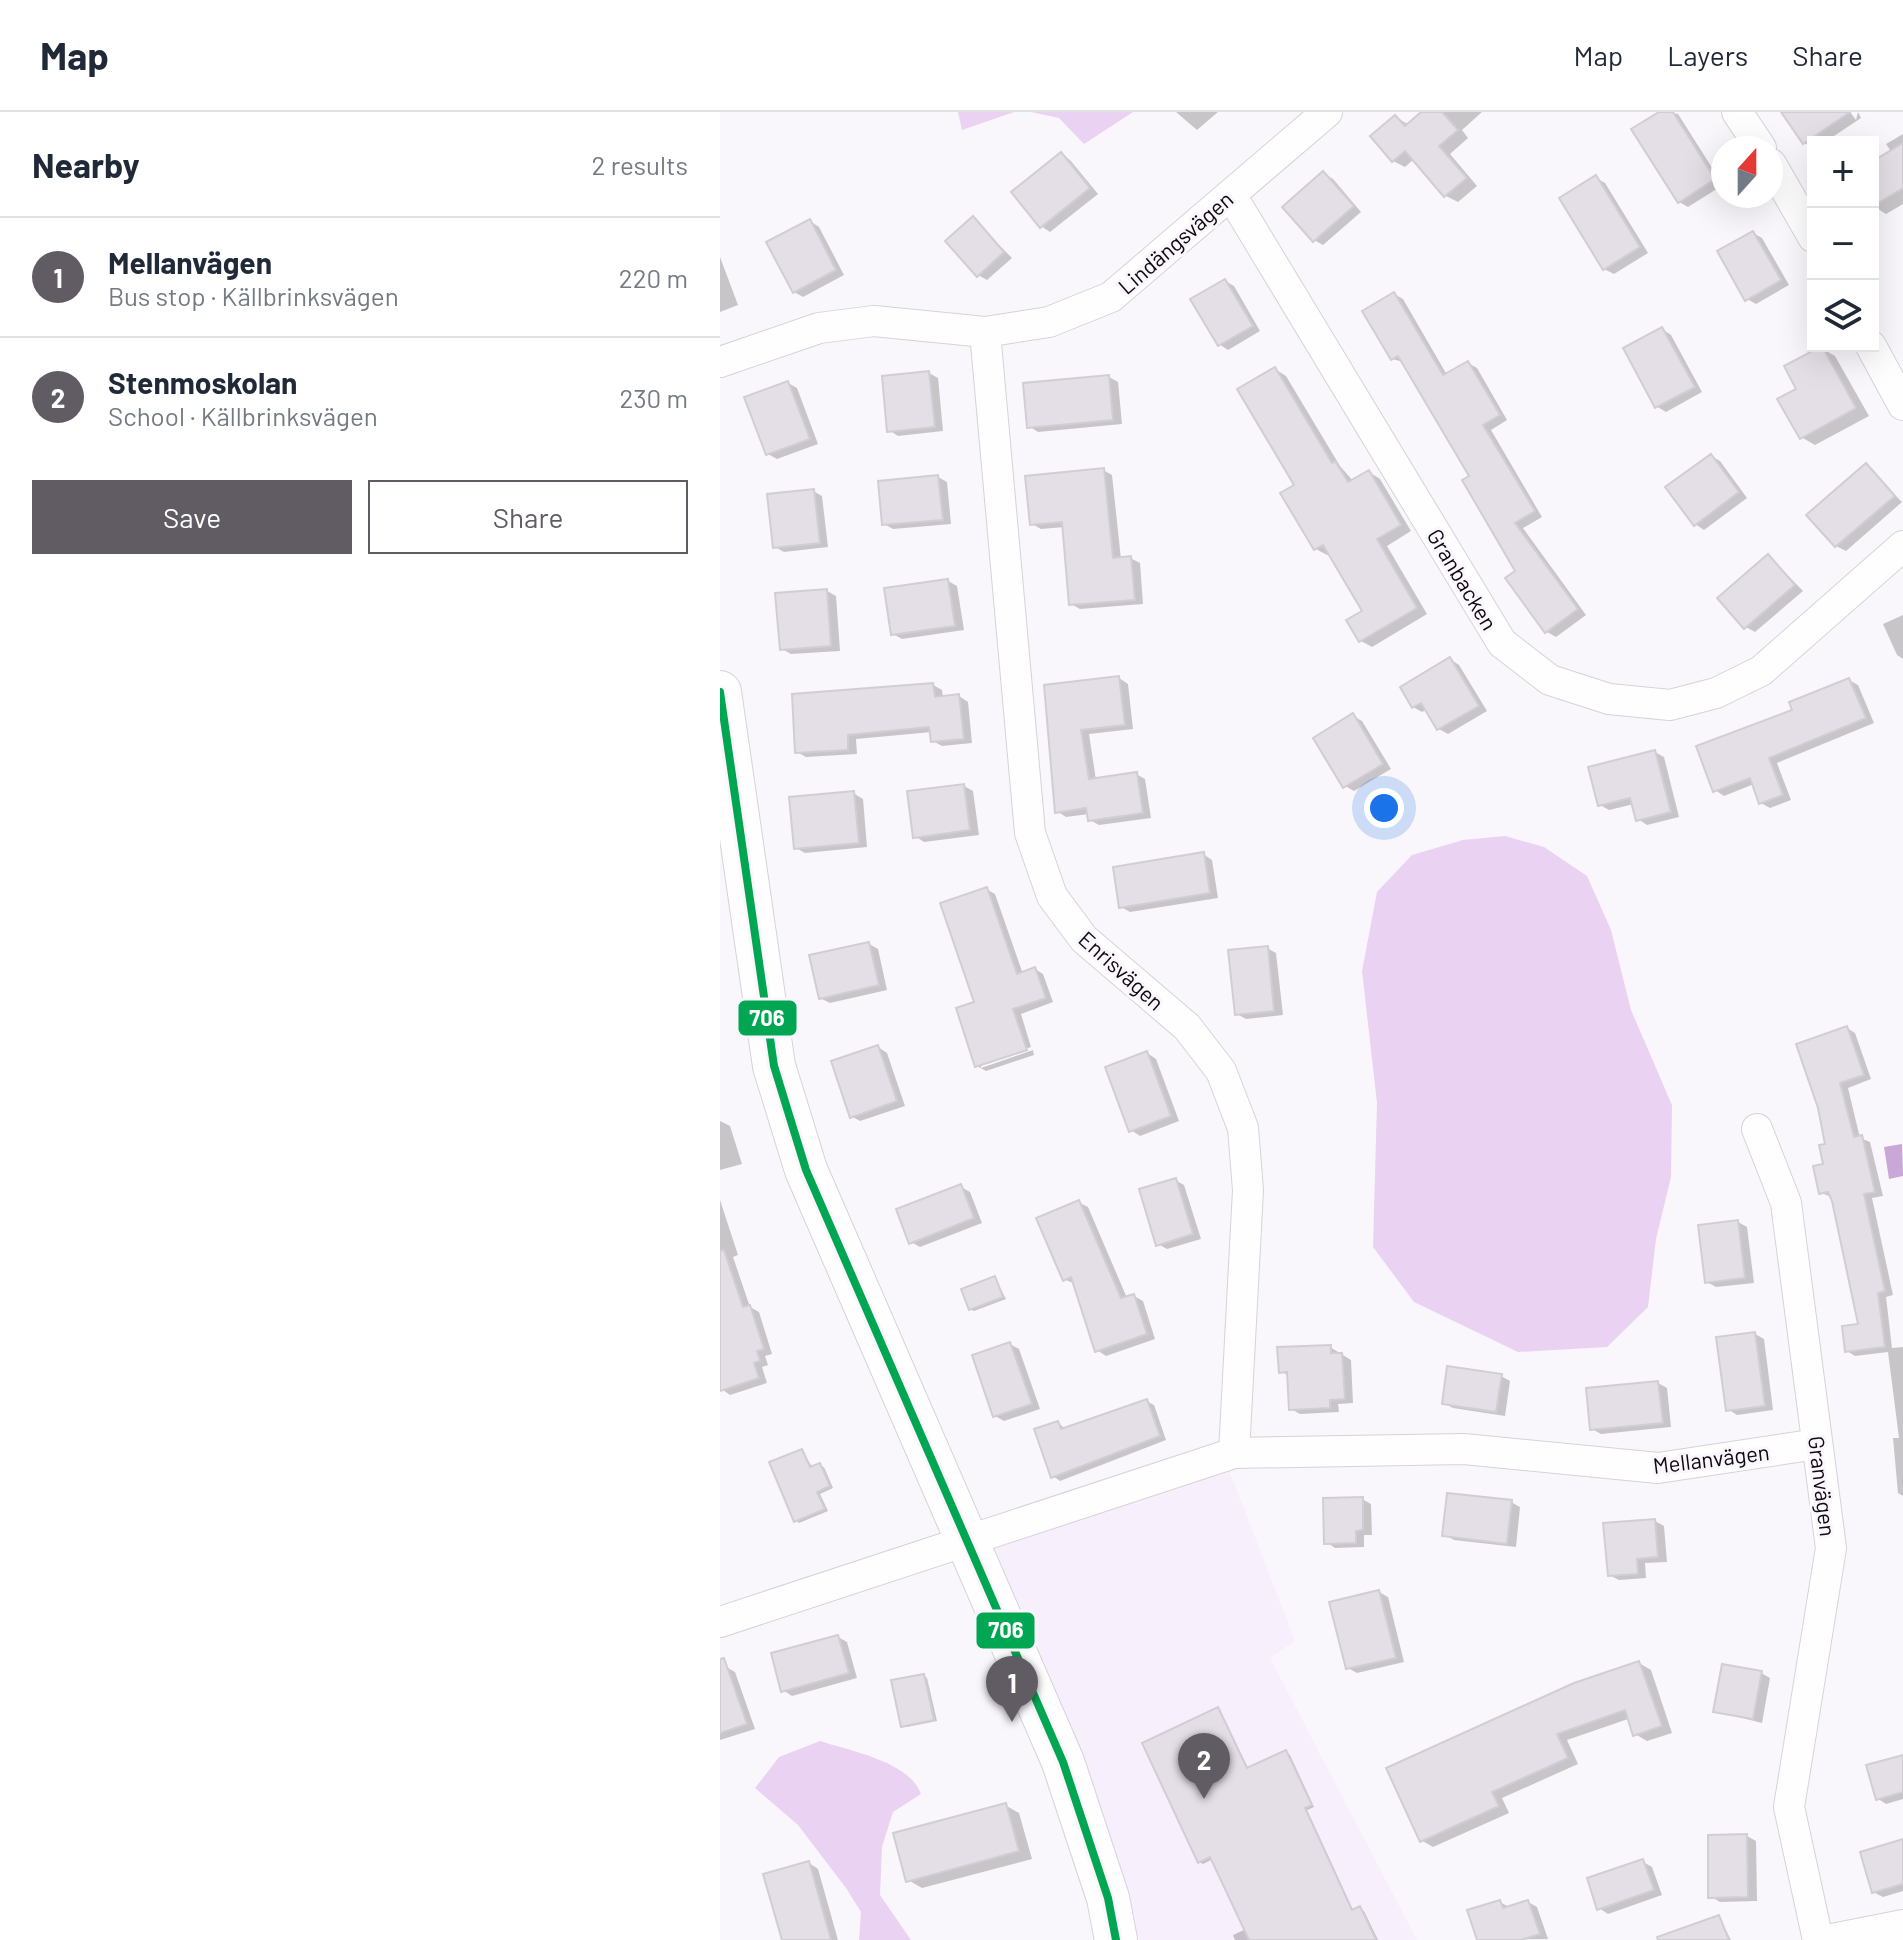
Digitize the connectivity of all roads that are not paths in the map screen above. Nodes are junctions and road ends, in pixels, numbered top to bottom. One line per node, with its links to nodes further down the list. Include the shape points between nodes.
1 (1327, 112): 5 (street, Lindängsvägen)
2 (1737, 112): 3 (street)
3 (1753, 136)
4 (1783, 185): 6 (street)
5 (1231, 195): 7 (street, Lindängsvägen, via 1111,297 1049,322); 11 (street, Granbacken, via 1502,643 1550,680 1609,699 1670,705 1716,693 1761,671)
6 (1807, 227)
7 (985, 332): 9 (street, Lindängsvägen, via 874,321 847,324 805,331); 15 (street, Enrisvägen, via 1030,833 1052,896 1084,939 1187,1027 1221,1071 1243,1128 1248,1190)
8 (1874, 352): 10 (street)
9 (720, 362)
10 (1903, 405)
11 (1903, 546)
12 (720, 692): 16 (street, via 774,1066 806,1170)
13 (1757, 1129): 14 (street, Granvägen, via 1786,1203)
14 (1817, 1444): 15 (street, Mellanvägen, via 1658,1468 1464,1449); 20 (street, Granvägen, via 1831,1548 1789,1807)
15 (1234, 1453): 16 (street, Mellanvägen)
16 (965, 1542): 17 (street, Mellanvägen); 19 (street, via 1063,1762 1108,1898)
17 (720, 1622)
18 (1903, 1925): 21 (street)
19 (1116, 1940)
20 (1818, 1940)
21 (1827, 1940)

